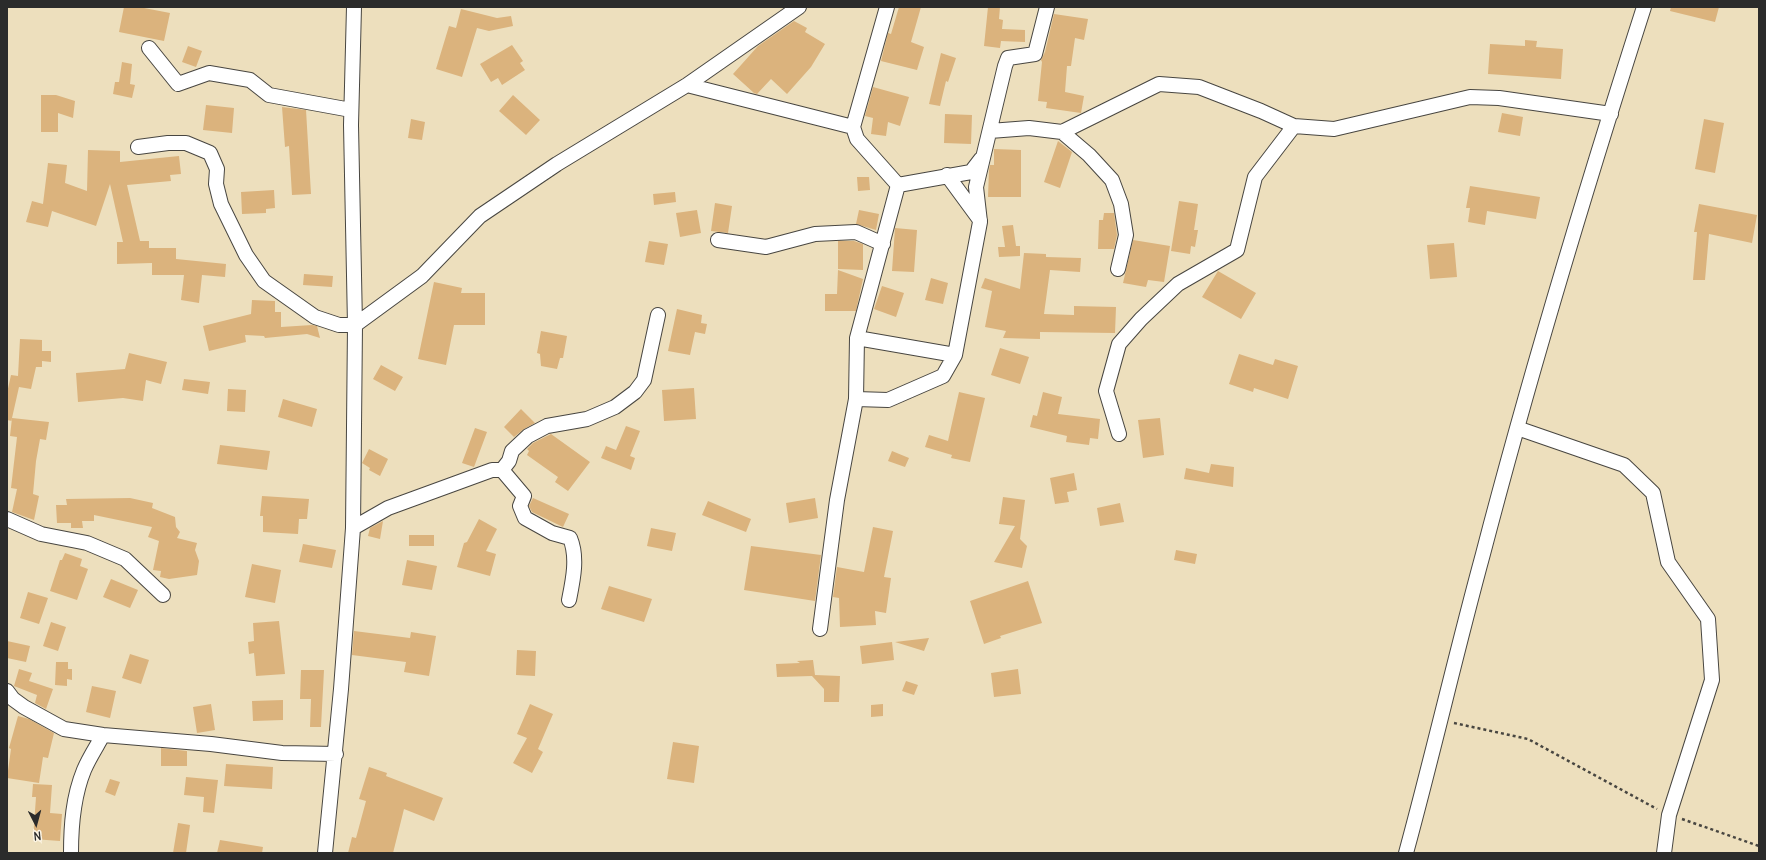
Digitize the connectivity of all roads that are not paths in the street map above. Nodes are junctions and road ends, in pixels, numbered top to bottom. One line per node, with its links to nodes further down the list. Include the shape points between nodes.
1 (354, 7): 8 (street)
2 (799, 7): 7 (street)
3 (887, 7): 11 (street)
4 (1046, 7): 12 (street, via 1035,54 1008,58)
5 (1644, 7): 9 (street)
6 (149, 48): 8 (street, via 178,84 209,73 250,80 269,95)
7 (687, 85): 11 (street); 23 (street, via 557,164 480,216 422,276)
8 (351, 110): 23 (street)
9 (1611, 114): 10 (street, via 1500,98 1470,98 1334,129); 27 (street)
10 (1294, 126): 13 (street, via 1199,87 1159,84); 28 (street, via 1255,177 1237,250 1178,284 1140,319 1119,344 1106,391)
11 (853, 127): 17 (street, via 857,139)
12 (990, 131): 13 (street, via 1030,128); 15 (street)
13 (1062, 132): 21 (street, via 1089,155 1112,180 1121,204 1126,235)
14 (138, 146): 23 (street, via 186,143 210,154 217,168 216,184 221,204 246,255 264,281 315,317 339,325)
15 (986, 147): 16 (street, via 979,163 970,172); 18 (street, via 976,187)
16 (947, 175): 17 (street); 18 (street)
17 (898, 186): 20 (street)
18 (980, 222): 25 (street)
19 (718, 240): 20 (street, via 766,247 815,234 856,232)
20 (883, 244): 24 (street)
21 (1118, 269)
22 (658, 315): 29 (street, via 644,380 635,392 615,407 587,419 547,426 528,436 512,451 509,461)
23 (355, 324): 31 (street)
24 (857, 338): 25 (street); 26 (street)
25 (955, 355): 26 (street, via 943,376 888,400)
26 (856, 399): 34 (street, via 837,500)
27 (1517, 428): 40 (street); 41 (street, via 1624,465 1653,493 1668,562 1708,619 1712,680 1669,815)
28 (1119, 434)
29 (502, 470): 31 (street, via 492,470 388,508); 33 (street, via 524,496 520,506 524,518 552,533 570,538 574,546 574,563)
30 (7, 519): 32 (street, via 41,534 87,543 125,559)
31 (353, 528): 37 (street)
32 (163, 595)
33 (569, 600)
34 (820, 629)
35 (7, 691): 36 (street, via 12,699 24,707 64,729)
36 (103, 735): 37 (street, via 282,753); 38 (street, via 84,770 75,798)
37 (336, 754): 39 (street)
38 (71, 853)
39 (325, 853)
40 (1406, 853)
41 (1664, 853)

